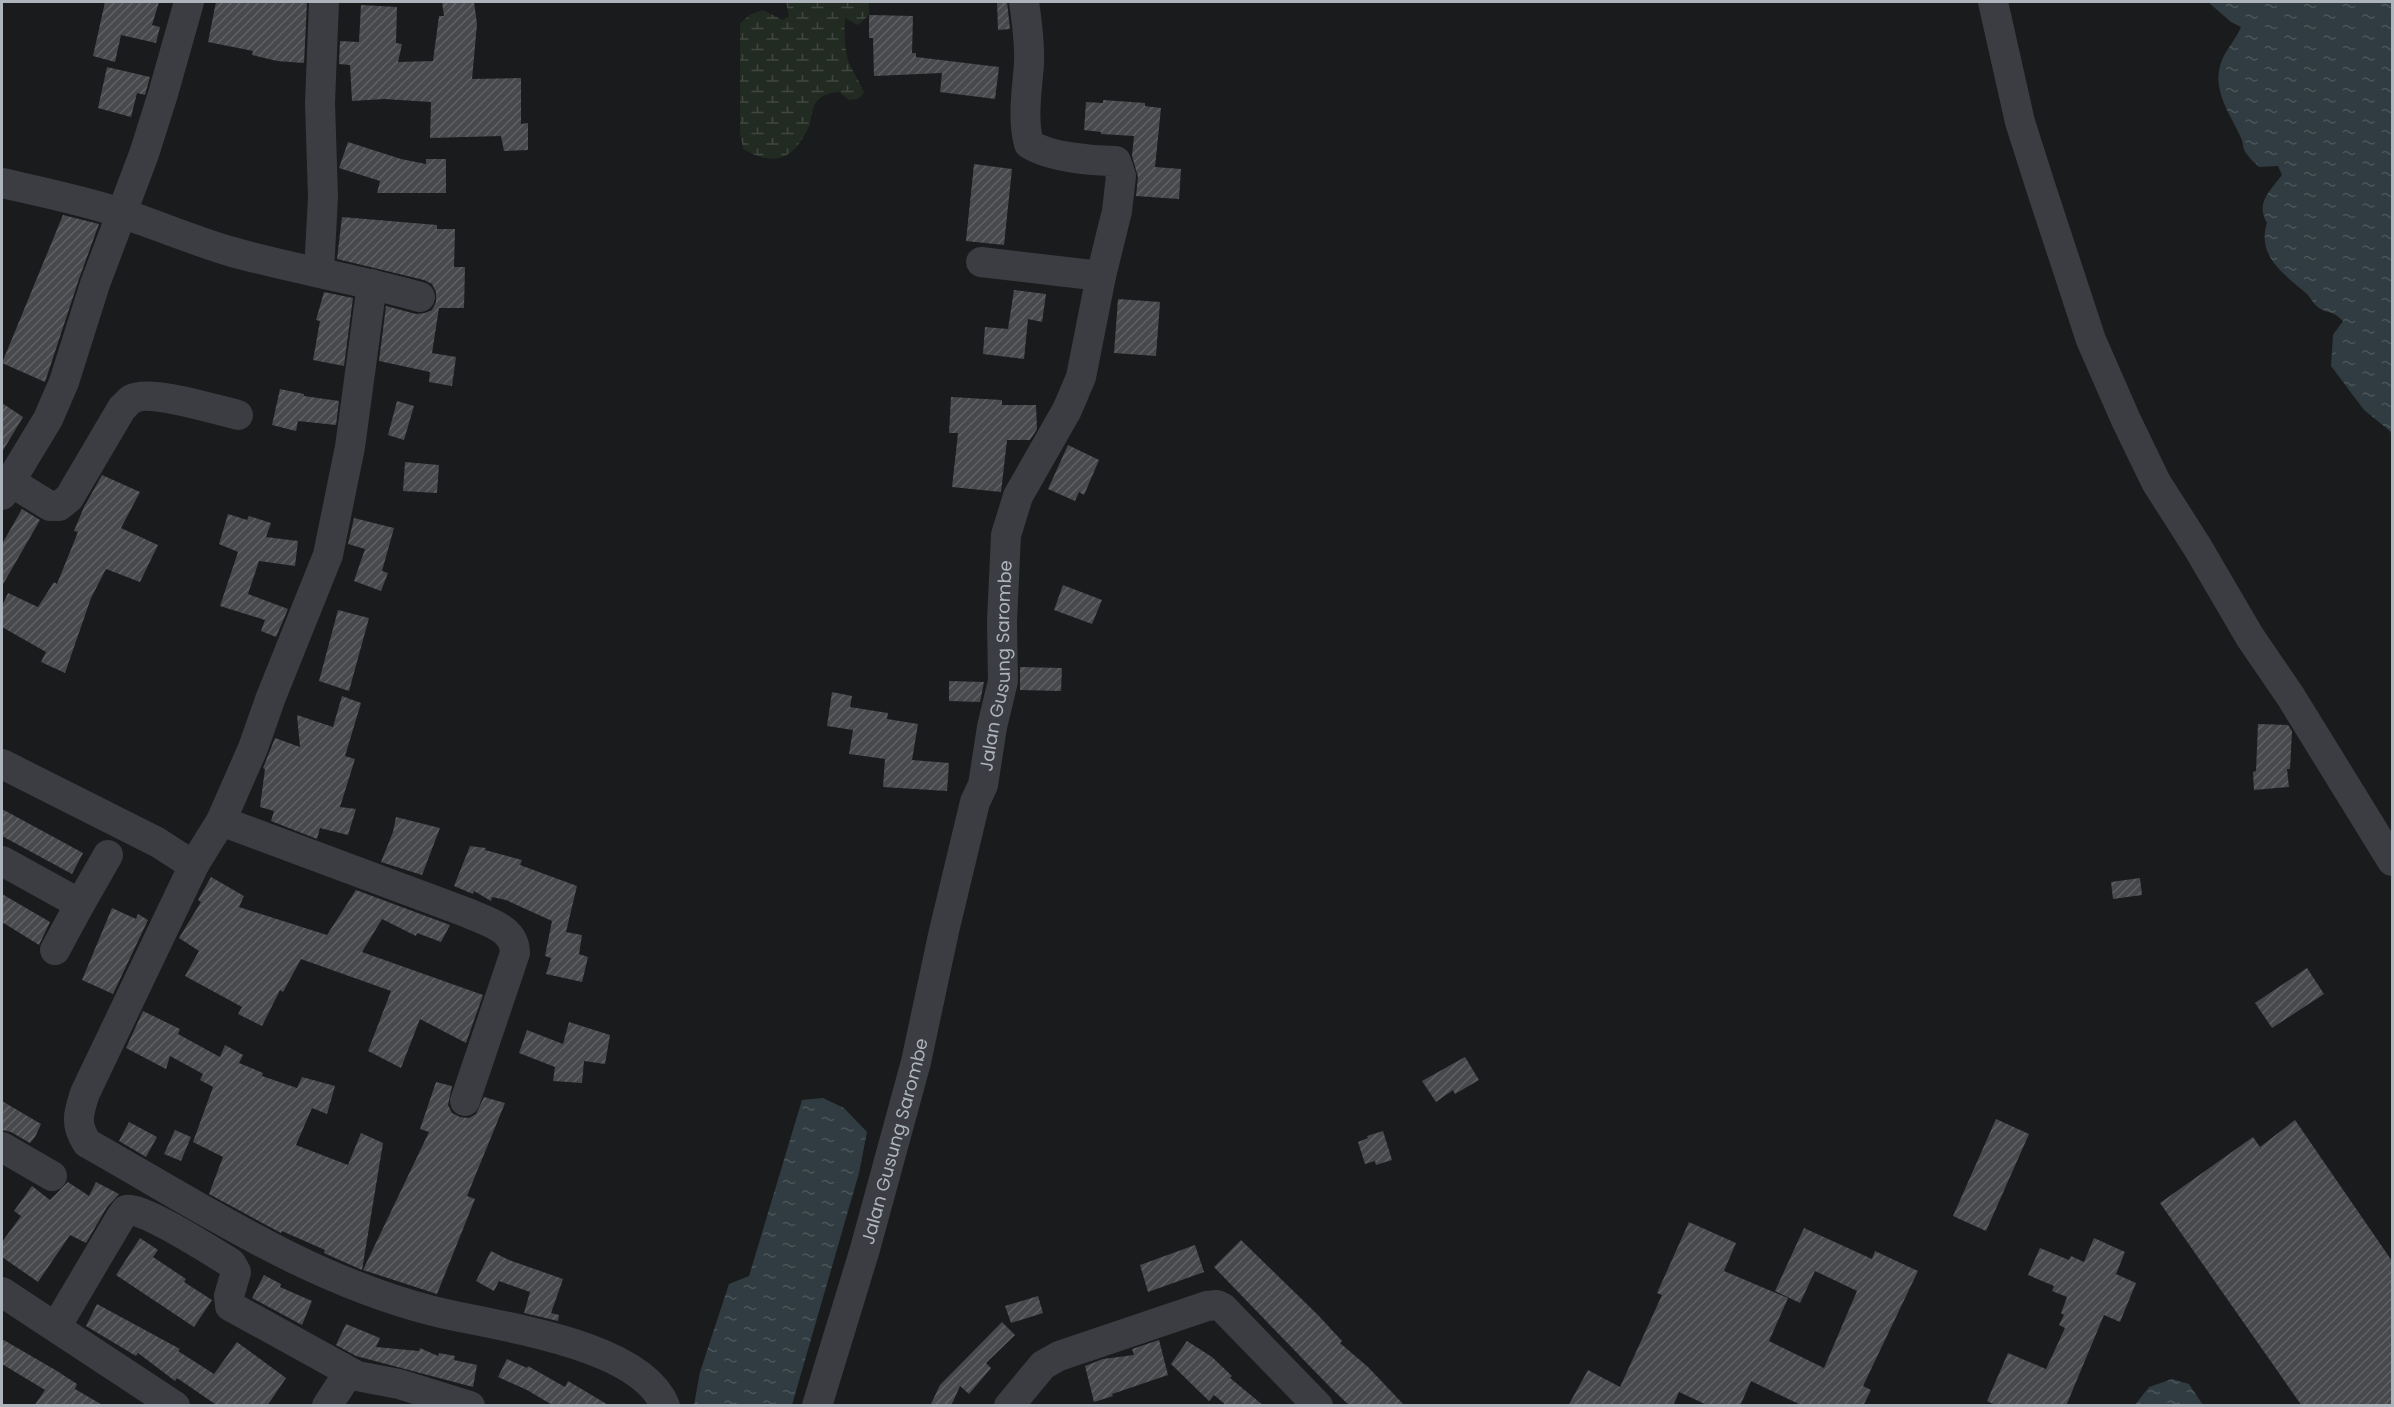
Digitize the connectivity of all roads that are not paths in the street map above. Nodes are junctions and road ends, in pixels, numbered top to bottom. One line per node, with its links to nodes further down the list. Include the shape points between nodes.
1 (189, 2): 6 (street, via 164,94)
2 (324, 2): 8 (street)
3 (1024, 2): 9 (street, Jalan Gusung Sarombe, via 1029,41 1025,89 1029,144 1075,158 1116,161 1121,176)
4 (1993, 2): 18 (street, via 2020,122 2041,188 2091,340 2126,420 2156,482)
5 (2, 183): 6 (street)
6 (121, 213): 8 (street, via 212,246); 13 (street, via 64,382 48,418)
7 (981, 262): 9 (street)
8 (319, 272): 10 (street)
9 (1101, 276): 34 (street, Jalan Gusung Sarombe, via 1081,377 1018,496 1006,535 1003,681 983,785 975,802 916,1062)
10 (372, 284): 11 (street); 15 (street, via 350,447 328,555)
11 (420, 297)
12 (238, 415): 13 (street, via 166,398 132,398 122,408 69,498 59,506)
13 (6, 489)
14 (2, 764): 19 (street)
15 (221, 821): 19 (street); 22 (street, via 468,913 507,932 513,939 515,953)
16 (108, 855): 20 (street)
17 (2, 861): 20 (street)
18 (2392, 861)
19 (195, 863): 33 (street, via 86,1094 78,1119 87,1143 235,1230 363,1289 432,1311 541,1335 612,1359 648,1382)
20 (80, 904): 21 (street)
21 (55, 950)
22 (465, 1101)
23 (2, 1147): 24 (street)
24 (52, 1176)
25 (2, 1292): 26 (street)
26 (56, 1327): 27 (street, via 129,1209 231,1263 236,1272 228,1300 230,1306); 29 (street)
27 (357, 1375): 30 (street); 31 (street); 32 (street)
28 (1300, 1399): 35 (street, via 1223,1308 1214,1305 1059,1356 1043,1365)
29 (175, 1406)
30 (327, 1406)
31 (405, 1406)
32 (470, 1406)
33 (665, 1406)
34 (817, 1406)
35 (1009, 1406)

